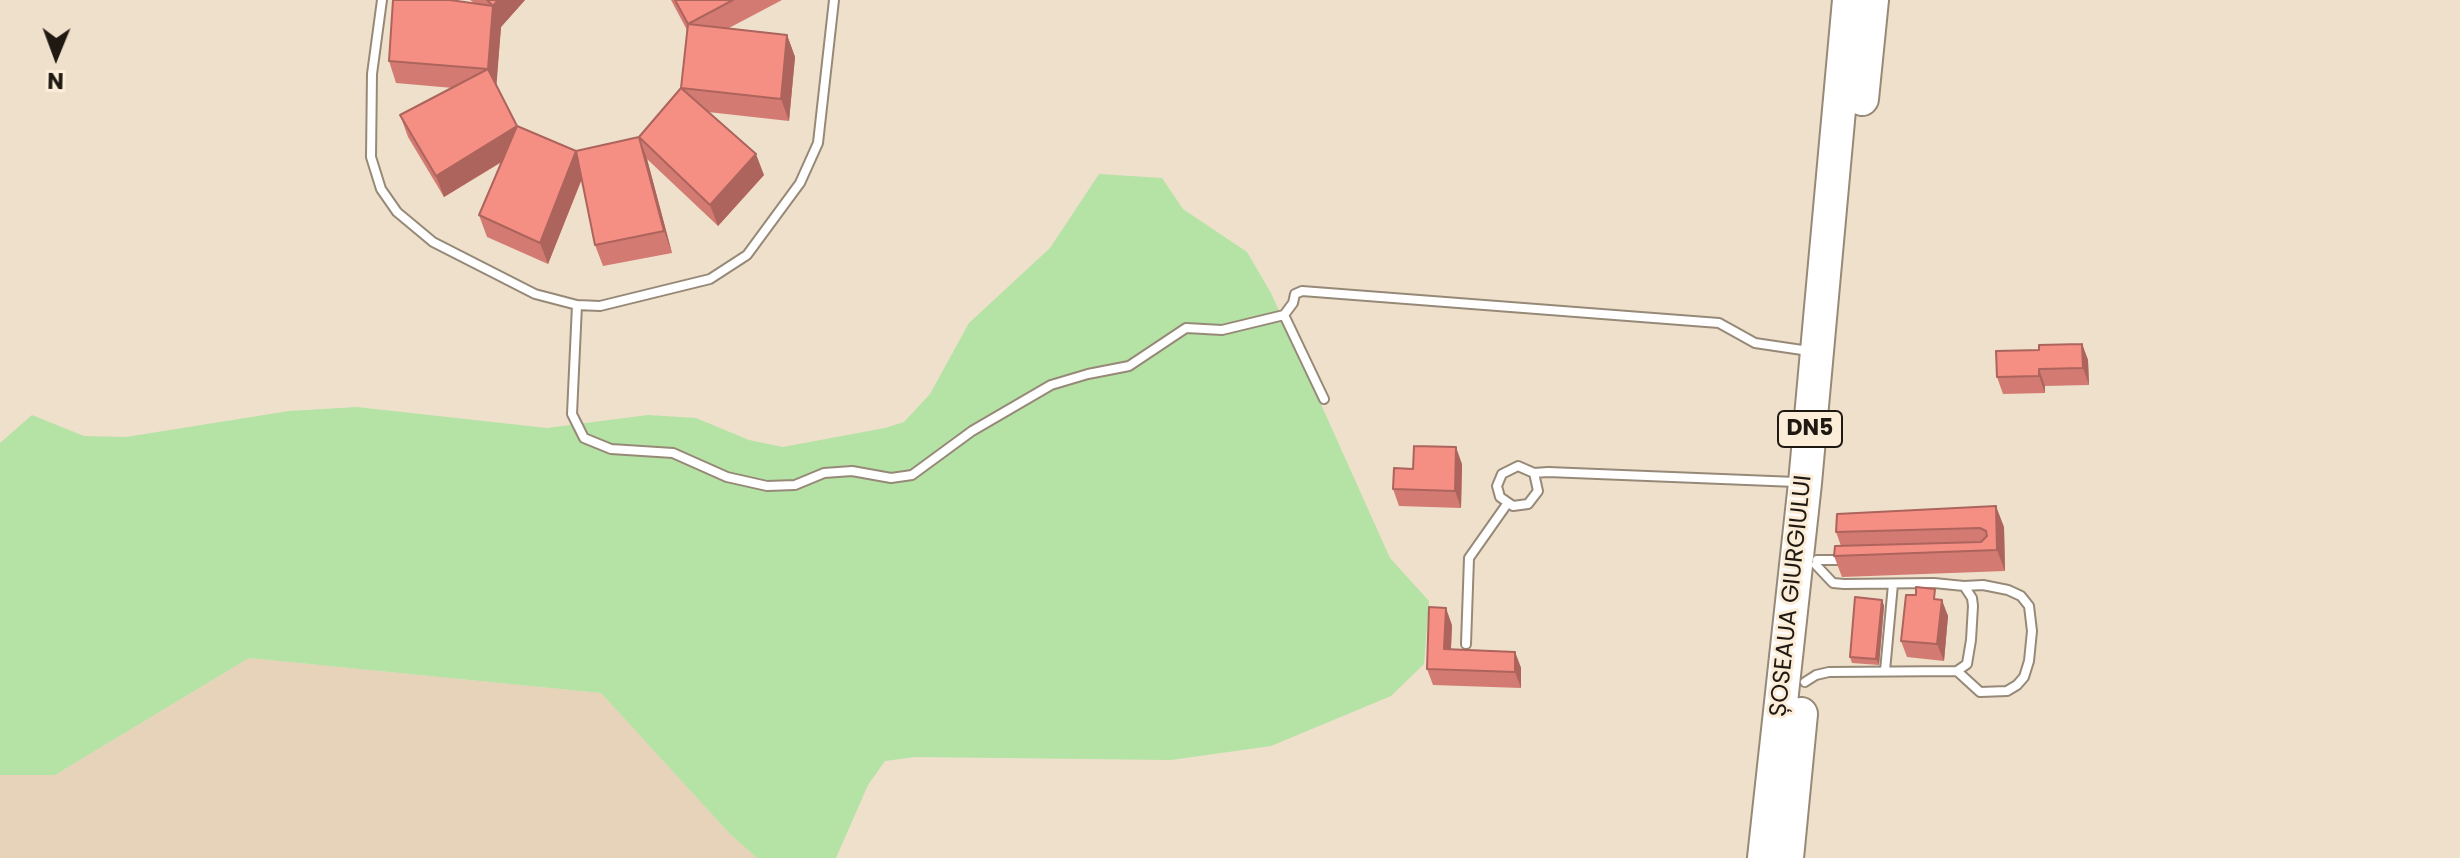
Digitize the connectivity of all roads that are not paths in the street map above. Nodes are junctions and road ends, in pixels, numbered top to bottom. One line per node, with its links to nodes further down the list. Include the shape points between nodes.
1 (382, 0): 5 (lane, via 371,157 381,189 397,212 433,242 535,294)
2 (834, 0): 5 (lane, via 818,143 800,183 747,255 710,279 600,306)
3 (1849, 0): 7 (highway, ȘOSEAUA GIURGIULUI / DN5)
4 (1872, 0): 13 (highway, ȘOSEAUA GIURGIULUI / DN5)
5 (577, 305): 6 (lane, via 572,414 584,438 611,449 673,453 727,477 767,486 795,485 824,473 912,475 972,431 1051,385 1129,366 1186,328 1222,330)
6 (1284, 315): 7 (lane, via 1295,294 1331,292 1719,323 1755,343); 8 (lane)
7 (1817, 352): 10 (highway, ȘOSEAUA GIURGIULUI / DN5)
8 (1324, 399)
9 (1534, 473): 10 (lane); 11 (lane, via 1536,497 1522,507); 11 (lane, via 1518,466 1502,474 1497,486)
10 (1805, 483): 20 (highway, ȘOSEAUA GIURGIULUI / DN5)
11 (1507, 504): 16 (lane, via 1469,558)
12 (1857, 559): 13 (lane)
13 (1817, 563): 14 (lane, via 1833,583); 19 (highway, ȘOSEAUA GIURGIULUI / DN5)
14 (1893, 584): 15 (lane); 17 (lane)
15 (1964, 586): 18 (lane, via 1972,598 1971,640 1967,664); 18 (lane, via 1983,585 2021,596 2029,606 2032,631 2024,677 2007,691 1980,692)
16 (1466, 644)
17 (1885, 671): 18 (lane); 19 (lane, via 1829,672)
18 (1957, 671)
19 (1805, 682): 21 (highway, ȘOSEAUA GIURGIULUI / DN5)
20 (1764, 858)
21 (1787, 858)

